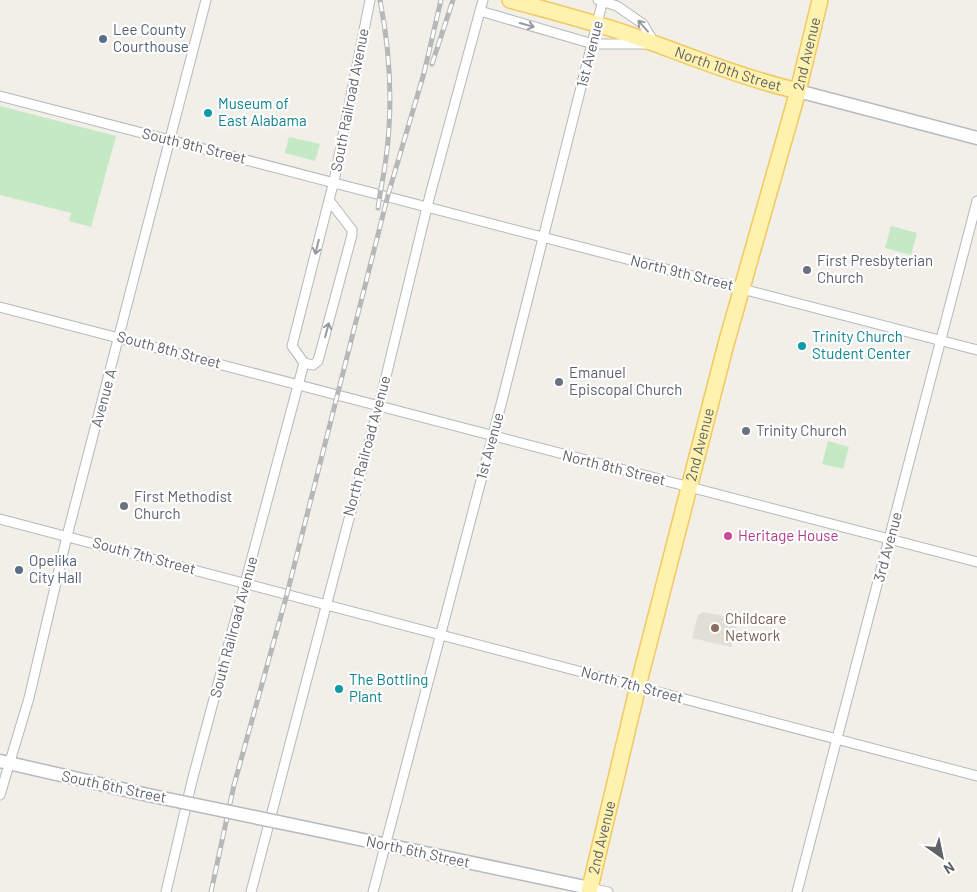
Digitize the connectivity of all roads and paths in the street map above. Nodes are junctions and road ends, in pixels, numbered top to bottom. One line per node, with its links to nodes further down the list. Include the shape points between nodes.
1 (206, 0): 14 (street, Avenue A)
2 (370, 0): 15 (street, South Railroad Avenue)
3 (483, 0): 7 (street, North Railroad Avenue)
4 (510, 0): 8 (main road, North 10th Street)
5 (601, 0): 8 (street, 1st Avenue); 10 (street, one-way to 5, via 643,24 617,6)
6 (820, 0): 11 (main road, 2nd Avenue)
7 (480, 11): 9 (street, one-way to 9); 19 (street, North Railroad Avenue)
8 (592, 22): 9 (street, 1st Avenue); 10 (main road, North 10th Street)
9 (593, 44): 10 (street); 20 (street, 1st Avenue)
10 (655, 44): 11 (main road, North 10th Street, via 760,82)
11 (798, 91): 13 (street, North 10th Street); 21 (main road, 2nd Avenue)
12 (0, 96): 14 (street, South 9th Street)
13 (977, 138)
14 (170, 141): 15 (street, South 9th Street); 23 (street, Avenue A)
15 (334, 181): 16 (street, South 9th Street); 17 (street, South Railroad Avenue)
16 (388, 195): 19 (street, North 9th Street)
17 (329, 200): 26 (street, South Railroad Avenue, one-way to 26, via 292,346); 26 (street, one-way to 17, via 313,365 318,361 352,235 352,230)
18 (977, 201): 24 (street, 3rd Avenue)
19 (427, 206): 20 (street, North 9th Street); 29 (street, North Railroad Avenue)
20 (543, 237): 21 (street, North 9th Street); 30 (street, 1st Avenue)
21 (742, 288): 24 (street, North 9th Street); 31 (main road, 2nd Avenue)
22 (0, 307): 23 (street, South 8th Street)
23 (120, 338): 27 (street, South 8th Street); 33 (street, Avenue A)
24 (942, 340): 25 (street, North 9th Street); 34 (street, 3rd Avenue)
25 (977, 350)
26 (304, 363): 27 (street, South Railroad Avenue)
27 (299, 385): 28 (street, South 8th Street); 36 (street, South Railroad Avenue)
28 (338, 396): 29 (street, North 8th Street)
29 (378, 407): 30 (street, North 8th Street); 38 (street, North Railroad Avenue)
30 (492, 436): 31 (street, North 8th Street); 39 (street, 1st Avenue)
31 (690, 487): 34 (street, North 8th Street); 40 (main road, 2nd Avenue)
32 (0, 519): 33 (street, South 7th Street)
33 (67, 536): 36 (street, South 7th Street); 42 (street, Avenue A, via 28,698)
34 (890, 539): 35 (street, North 8th Street); 41 (street, 3rd Avenue)
35 (977, 562)
36 (246, 583): 37 (street, South 7th Street); 48 (street, South Railroad Avenue, via 192,780)
37 (288, 594): 38 (street, North 7th Street)
38 (325, 604): 39 (street, North 7th Street); 49 (street, North Railroad Avenue)
39 (440, 634): 40 (street, North 7th Street); 46 (street, 1st Avenue)
40 (638, 686): 41 (street, North 7th Street); 47 (main road, 2nd Avenue)
41 (838, 739): 43 (street, North 7th Street); 52 (street, 3rd Avenue)
42 (4, 762): 44 (street, Avenue A); 45 (street, South 6th Street, bridge)
43 (977, 776)
44 (0, 795)
45 (228, 811): 46 (street, North 6th Street, bridge)
46 (385, 845): 47 (street, North 6th Street); 50 (street, 1st Avenue)
47 (589, 890): 51 (street, North 6th Street)
48 (166, 892)
49 (251, 892)
50 (372, 892)
51 (608, 892)
52 (797, 892)

